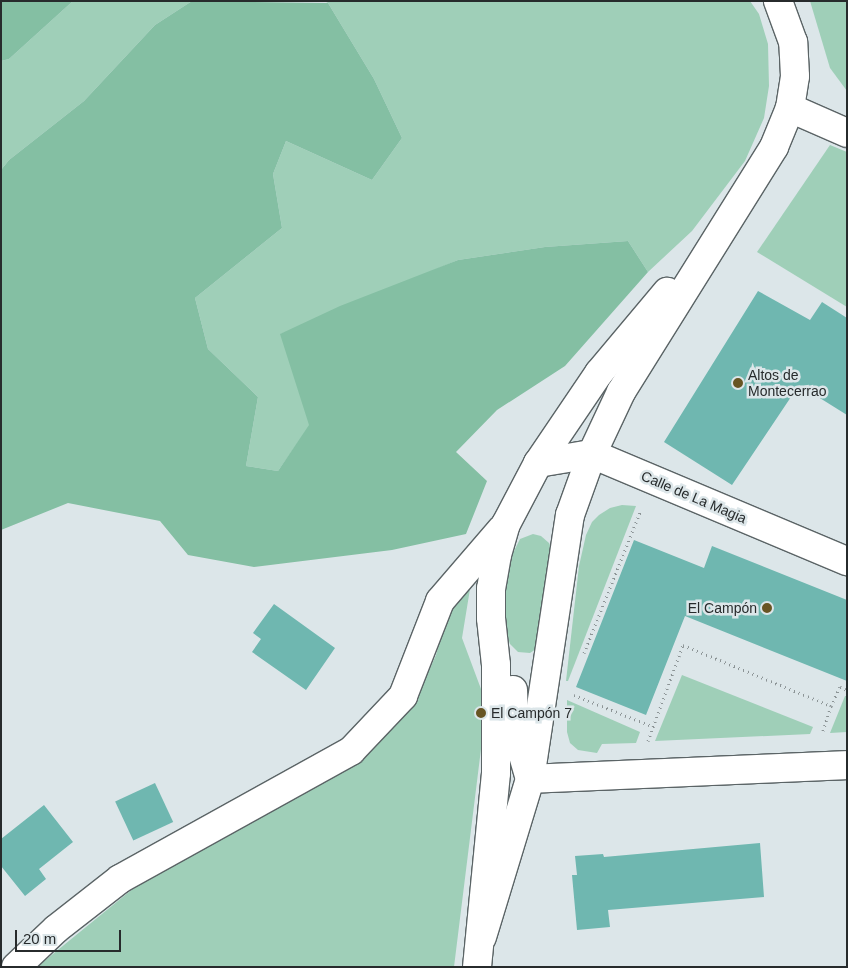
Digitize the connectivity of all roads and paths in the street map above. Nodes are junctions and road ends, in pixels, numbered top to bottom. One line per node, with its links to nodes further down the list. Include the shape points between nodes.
1 (778, 1): 2 (street, via 793,42 795,76)
2 (790, 108): 3 (street); 4 (street, via 774,147)
3 (847, 133)
4 (732, 214): 5 (street, via 621,392); 6 (street, via 599,373)
5 (592, 454): 6 (street); 9 (street, Calle de La Magia); 17 (street, via 570,515)
6 (538, 463): 8 (street)
7 (641, 508): 10 (path)
8 (506, 524): 11 (street, via 496,555 492,589 491,618); 19 (street, via 440,601 402,696 351,751 120,879 56,929)
9 (847, 561)
10 (582, 656)
11 (496, 665): 17 (street, via 513,686 514,724); 18 (street, via 496,774)
12 (847, 690): 14 (path, via 840,687)
13 (568, 693): 14 (path, via 652,726 683,645)
14 (831, 706): 16 (path)
15 (847, 765): 16 (street)
16 (810, 766): 17 (street)
17 (530, 779): 18 (street)
18 (482, 937): 20 (street)
19 (16, 967)
20 (477, 967)

